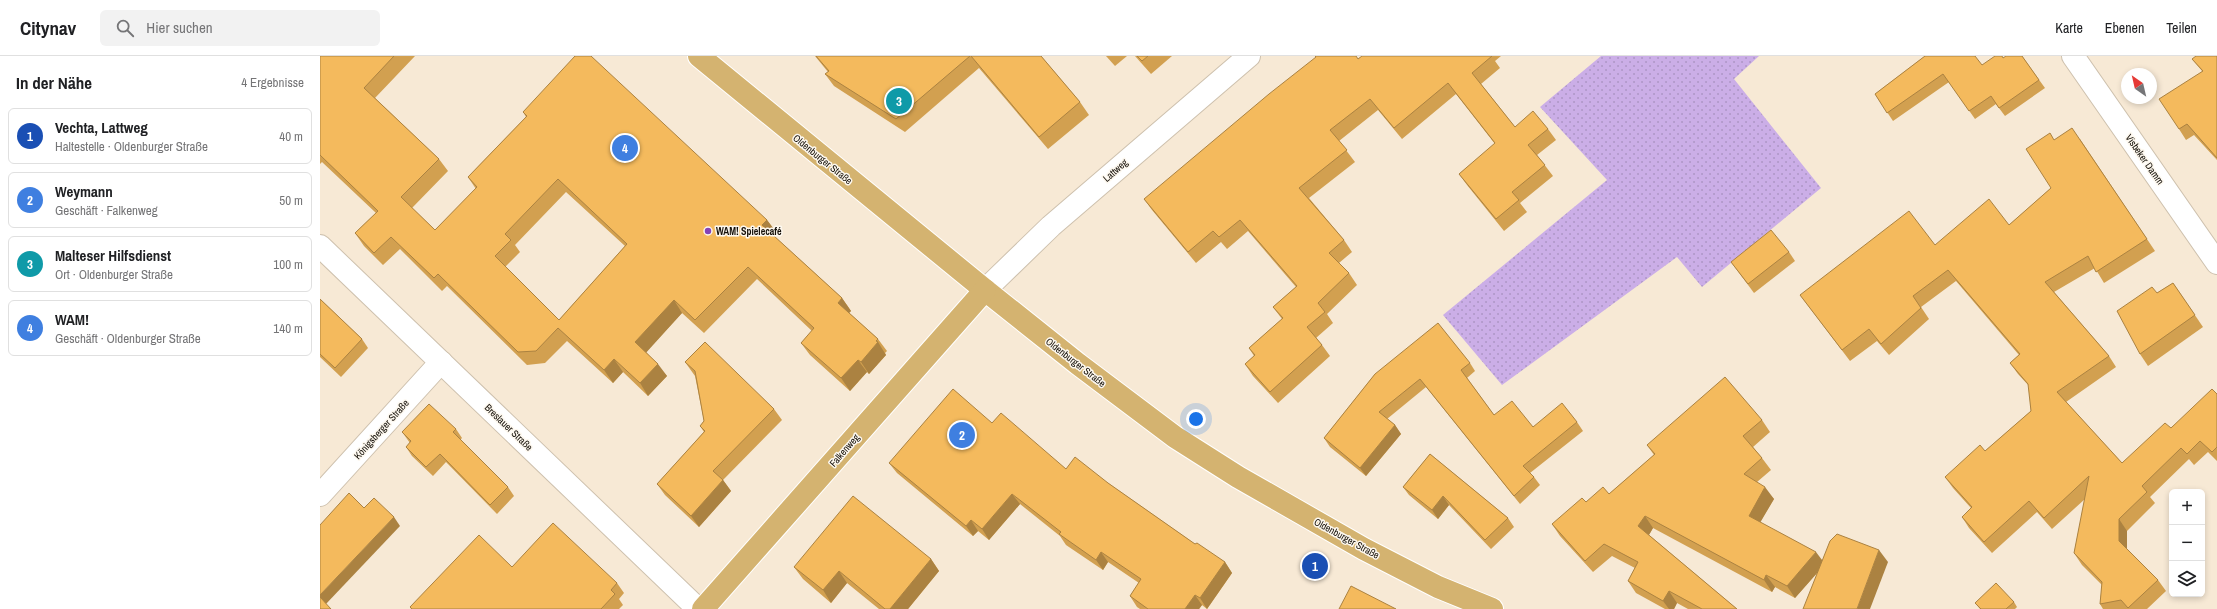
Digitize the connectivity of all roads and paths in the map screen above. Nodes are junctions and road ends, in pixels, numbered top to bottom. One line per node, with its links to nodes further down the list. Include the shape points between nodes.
1 (699, 56): 6 (main road, Oldenburger Straße)
2 (1249, 56): 6 (street, Lattweg, via 1057,221)
3 (2073, 56): 5 (street, Visbeker Damm)
4 (320, 246): 7 (street, Breslauer Straße)
5 (2217, 263)
6 (985, 290): 10 (main road, Falkenweg); 11 (main road, Oldenburger Straße, via 1175,437 1238,477 1364,549 1438,587)
7 (442, 362): 8 (street, Königsberger Straße); 9 (street, Breslauer Straße)
8 (320, 495)
9 (698, 609)
10 (703, 609)
11 (1492, 609)

